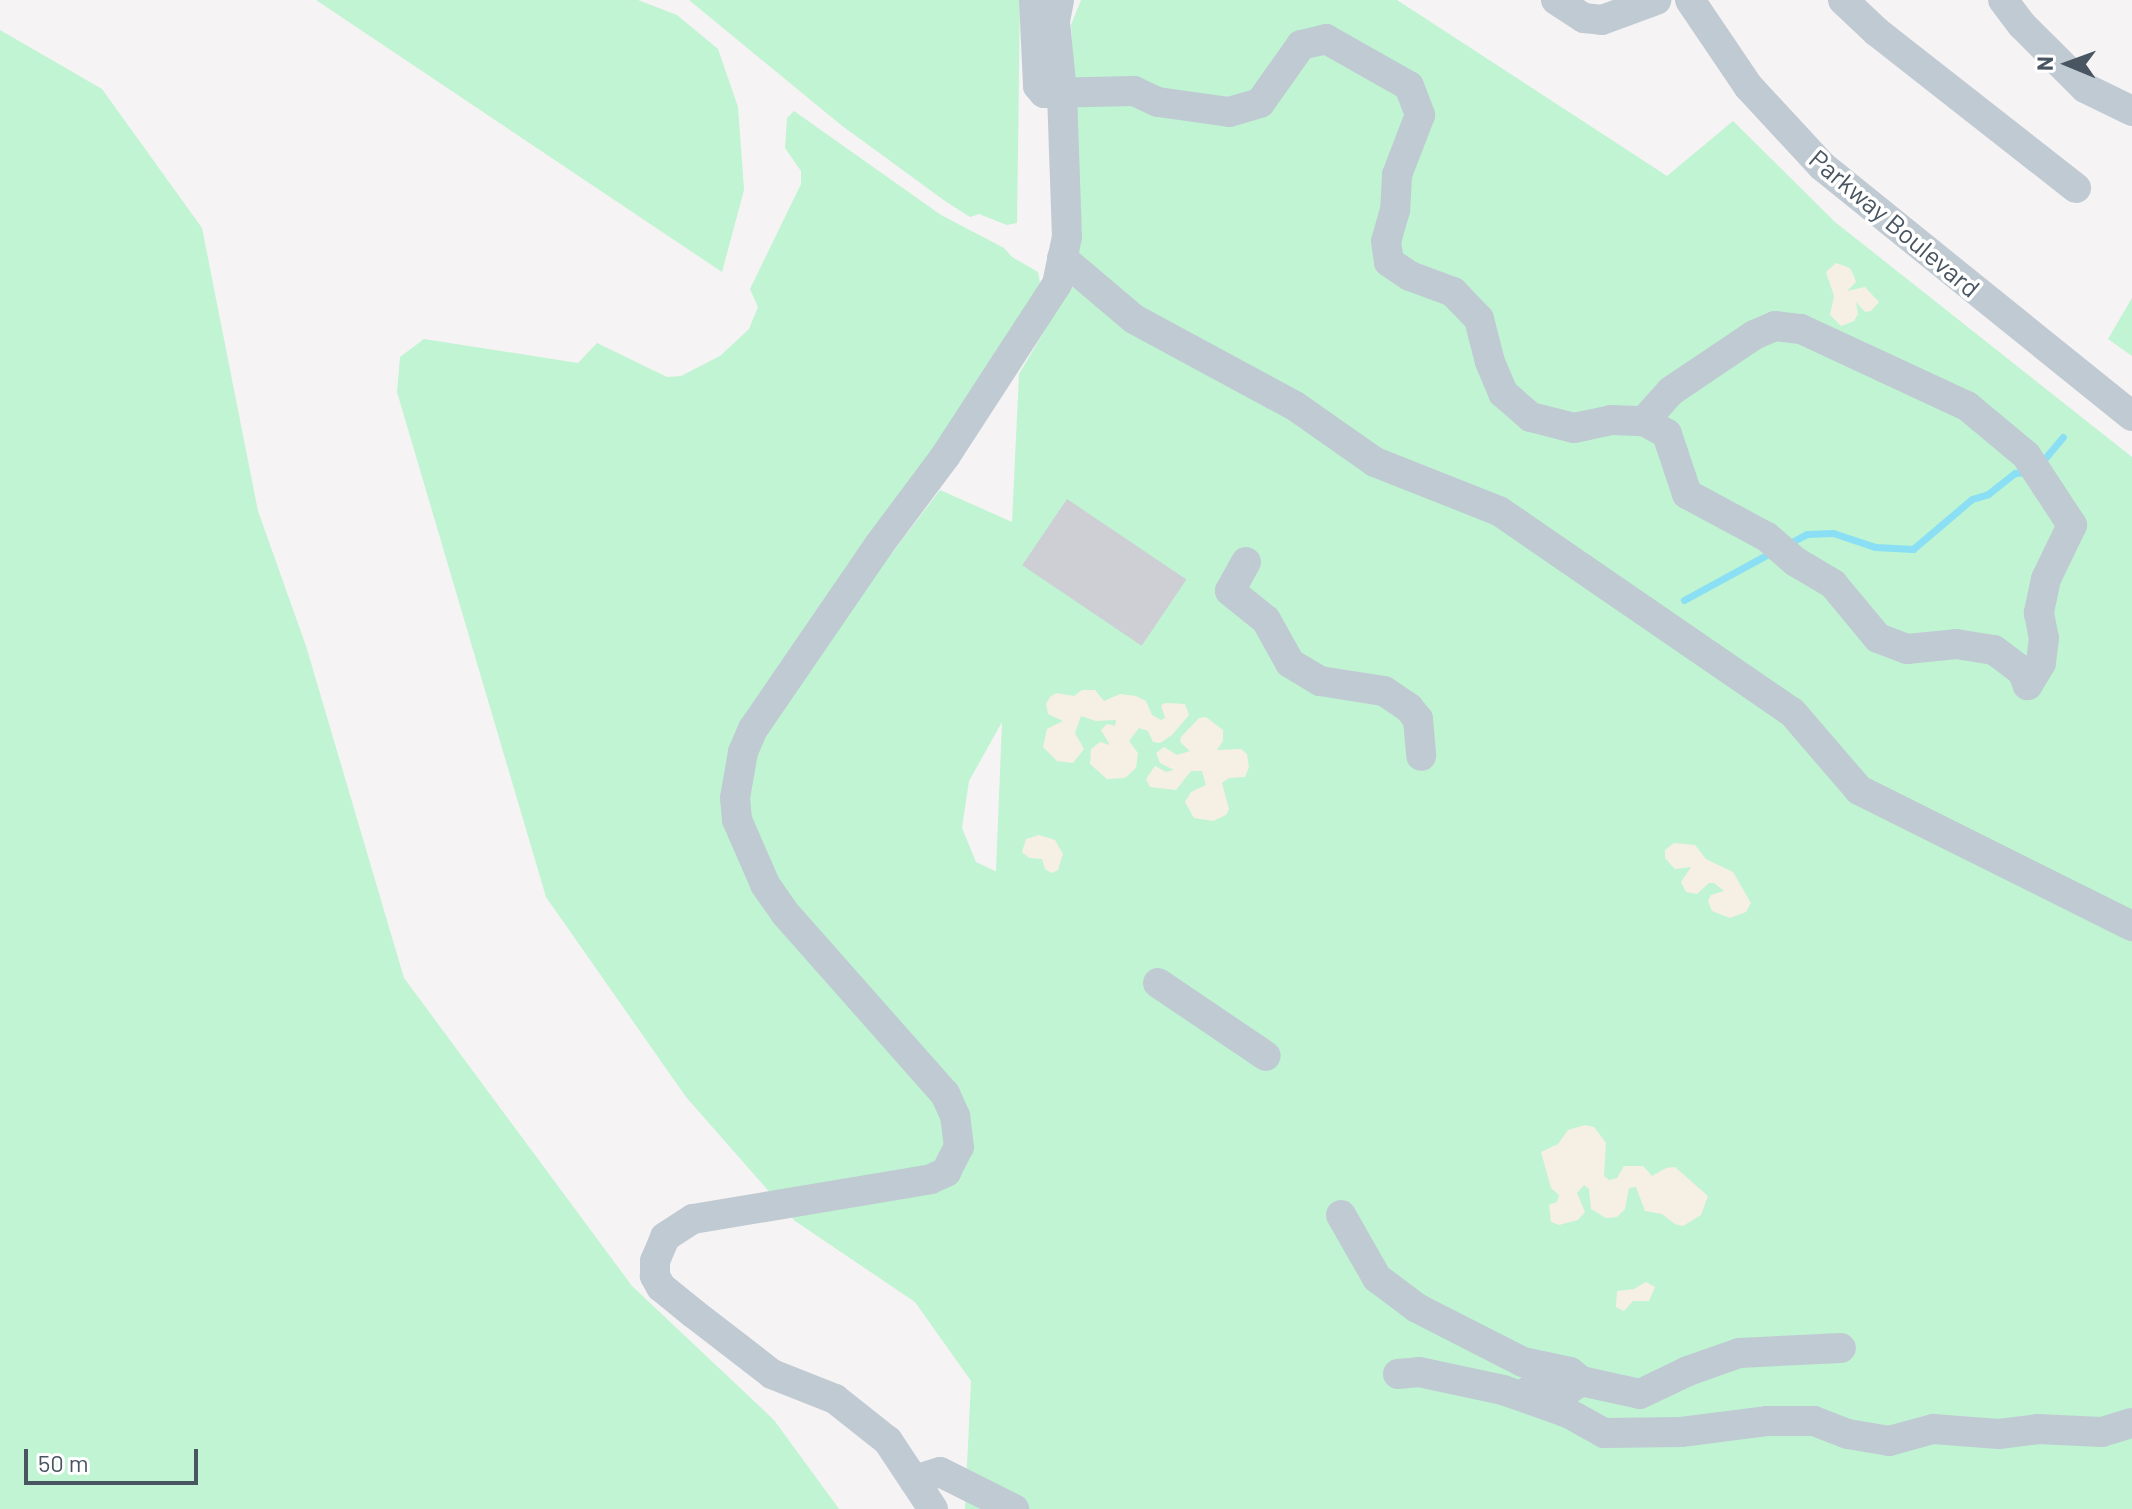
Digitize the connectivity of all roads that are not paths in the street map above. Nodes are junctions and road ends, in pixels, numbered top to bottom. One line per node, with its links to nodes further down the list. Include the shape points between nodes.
1 (1034, 0): 8 (street, via 1038,86 1044,93)
2 (1059, 0): 8 (street, via 1055,21)
3 (1556, 0): 4 (street, via 1584,18 1602,20)
4 (1656, 0)
5 (1690, 0): 12 (street, Parkway Boulevard, via 1748,86 1822,166)
6 (1843, 0): 10 (street)
7 (2003, 0): 9 (street, via 2085,88)
8 (1062, 93): 11 (street, via 1067,237); 13 (street, via 1134,91 1158,102 1229,112 1260,103 1301,45 1326,39 1353,51 1409,86 1420,115 1397,175 1386,241 1389,262 1453,292 1479,319 1503,393 1531,417 1574,428 1611,420)
9 (2132, 111)
10 (2076, 188)
11 (1062, 258): 16 (street, via 1134,319 1295,406 1375,462 1499,511 1792,712 1859,790); 25 (street, via 1057,284 1003,371 753,729 737,775 737,820 765,884 945,1094 959,1134 954,1161 931,1179 693,1219 665,1237 655,1261 661,1287 772,1374 835,1399 888,1441)
12 (2132, 416)
13 (1644, 421): 13 (street, via 1671,391 1775,326 1801,329 1967,406 2026,455 2072,525 2046,579 2039,613 2041,663 2028,685 2022,671 1994,650 1956,644 1907,649 1878,638 1833,584 1767,537 1687,494 1667,434)
14 (1246, 562): 15 (street, via 1230,591 1266,620 1290,663 1320,681 1384,691 1409,708 1418,719)
15 (1421, 756)
16 (2132, 926)
17 (1158, 983): 18 (street)
18 (1266, 1056)
19 (1341, 1215): 22 (street, via 1377,1278 1417,1308 1523,1362 1570,1372)
20 (1841, 1348): 22 (street, via 1739,1353 1640,1394)
21 (1398, 1374): 23 (street, via 1419,1372)
22 (1581, 1381): 23 (street, via 1565,1392)
23 (1503, 1390): 24 (street, via 1568,1413 1604,1433 1814,1421 1889,1441 1933,1429 2102,1432)
24 (2132, 1423)
25 (914, 1480): 26 (street); 27 (street, via 940,1472)
26 (933, 1509)
27 (1014, 1509)

